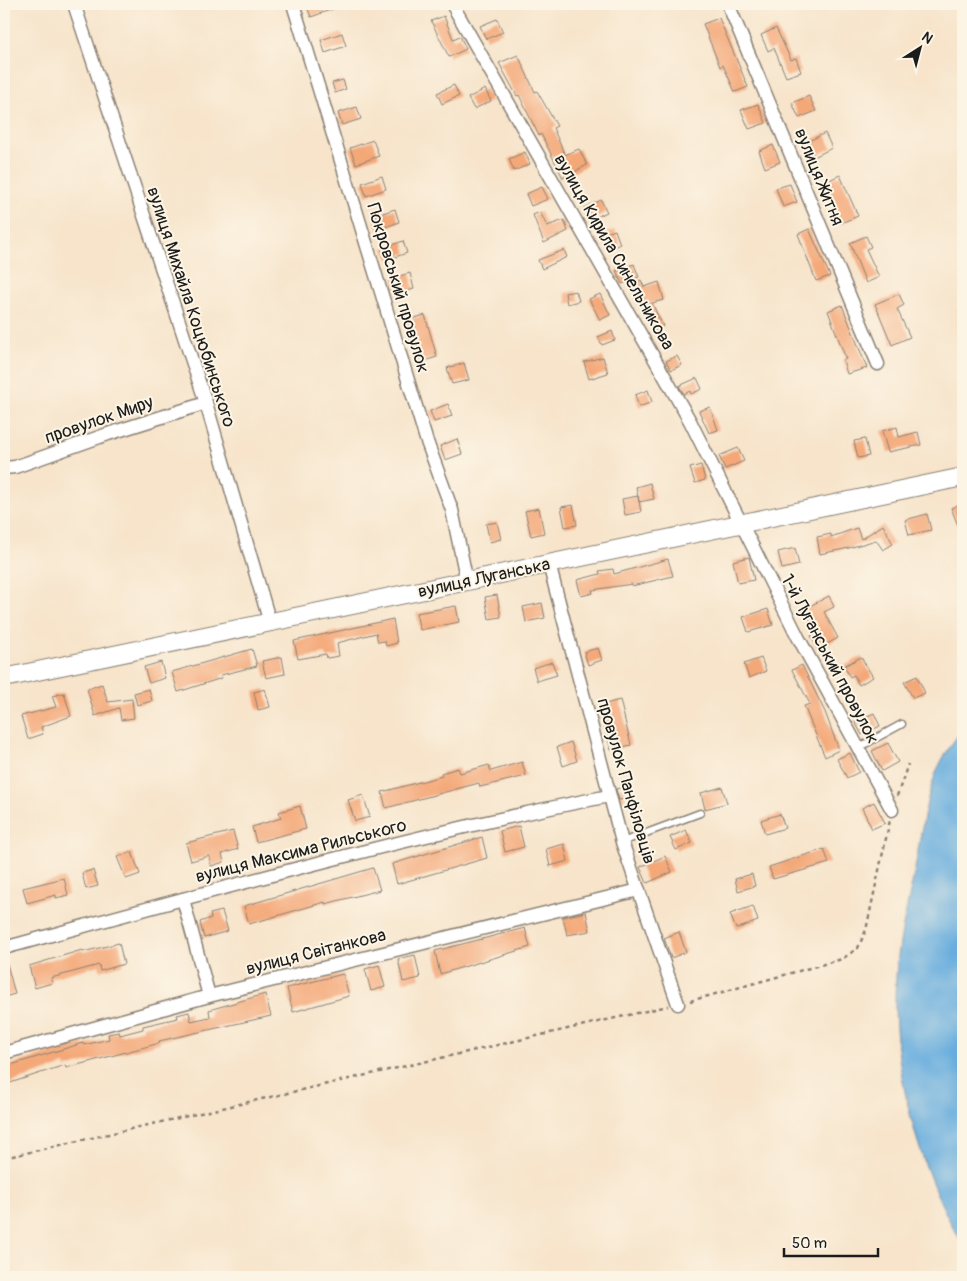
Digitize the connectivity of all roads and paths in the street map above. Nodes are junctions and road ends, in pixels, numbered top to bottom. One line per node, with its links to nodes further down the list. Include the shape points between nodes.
1 (74, 4): 6 (street, вулиця Михайла Коцюбинського)
2 (293, 4): 11 (street, Покровський провулок, via 426,439 452,510)
3 (452, 4): 9 (street, вулиця Кирила Синельникова, via 690,421)
4 (728, 4): 5 (street, вулиця Житня)
5 (878, 364)
6 (206, 403): 7 (street, провулок Миру, via 16,467); 12 (street, вулиця Михайла Коцюбинського)
7 (4, 468)
8 (963, 477): 9 (main road, вулиця Луганська)
9 (739, 522): 10 (main road, вулиця Луганська); 15 (street, 1-й Луганський провулок)
10 (549, 564): 11 (main road, вулиця Луганська); 17 (street, провулок Панфіловців)
11 (467, 582): 12 (main road, вулиця Луганська)
12 (270, 623): 13 (main road, вулиця Луганська)
13 (4, 678)
14 (902, 724): 15 (lane)
15 (857, 749): 18 (street, 1-й Луганський провулок)
16 (908, 764): 18 (path)
17 (609, 796): 20 (street, провулок Панфіловців); 22 (street, вулиця Максима Рильського, via 505,817)
18 (892, 810): 25 (path, via 866,930 852,953 828,964)
19 (700, 813): 20 (lane)
20 (622, 842): 21 (street, провулок Панфіловців)
21 (639, 890): 24 (street, вулиця Світанкова); 25 (street, провулок Панфіловців)
22 (183, 899): 23 (street, вулиця Максима Рильського); 24 (street)
23 (4, 948)
24 (209, 996): 26 (street, вулиця Світанкова)
25 (678, 1004): 27 (path)
26 (4, 1053)
27 (4, 1158)

